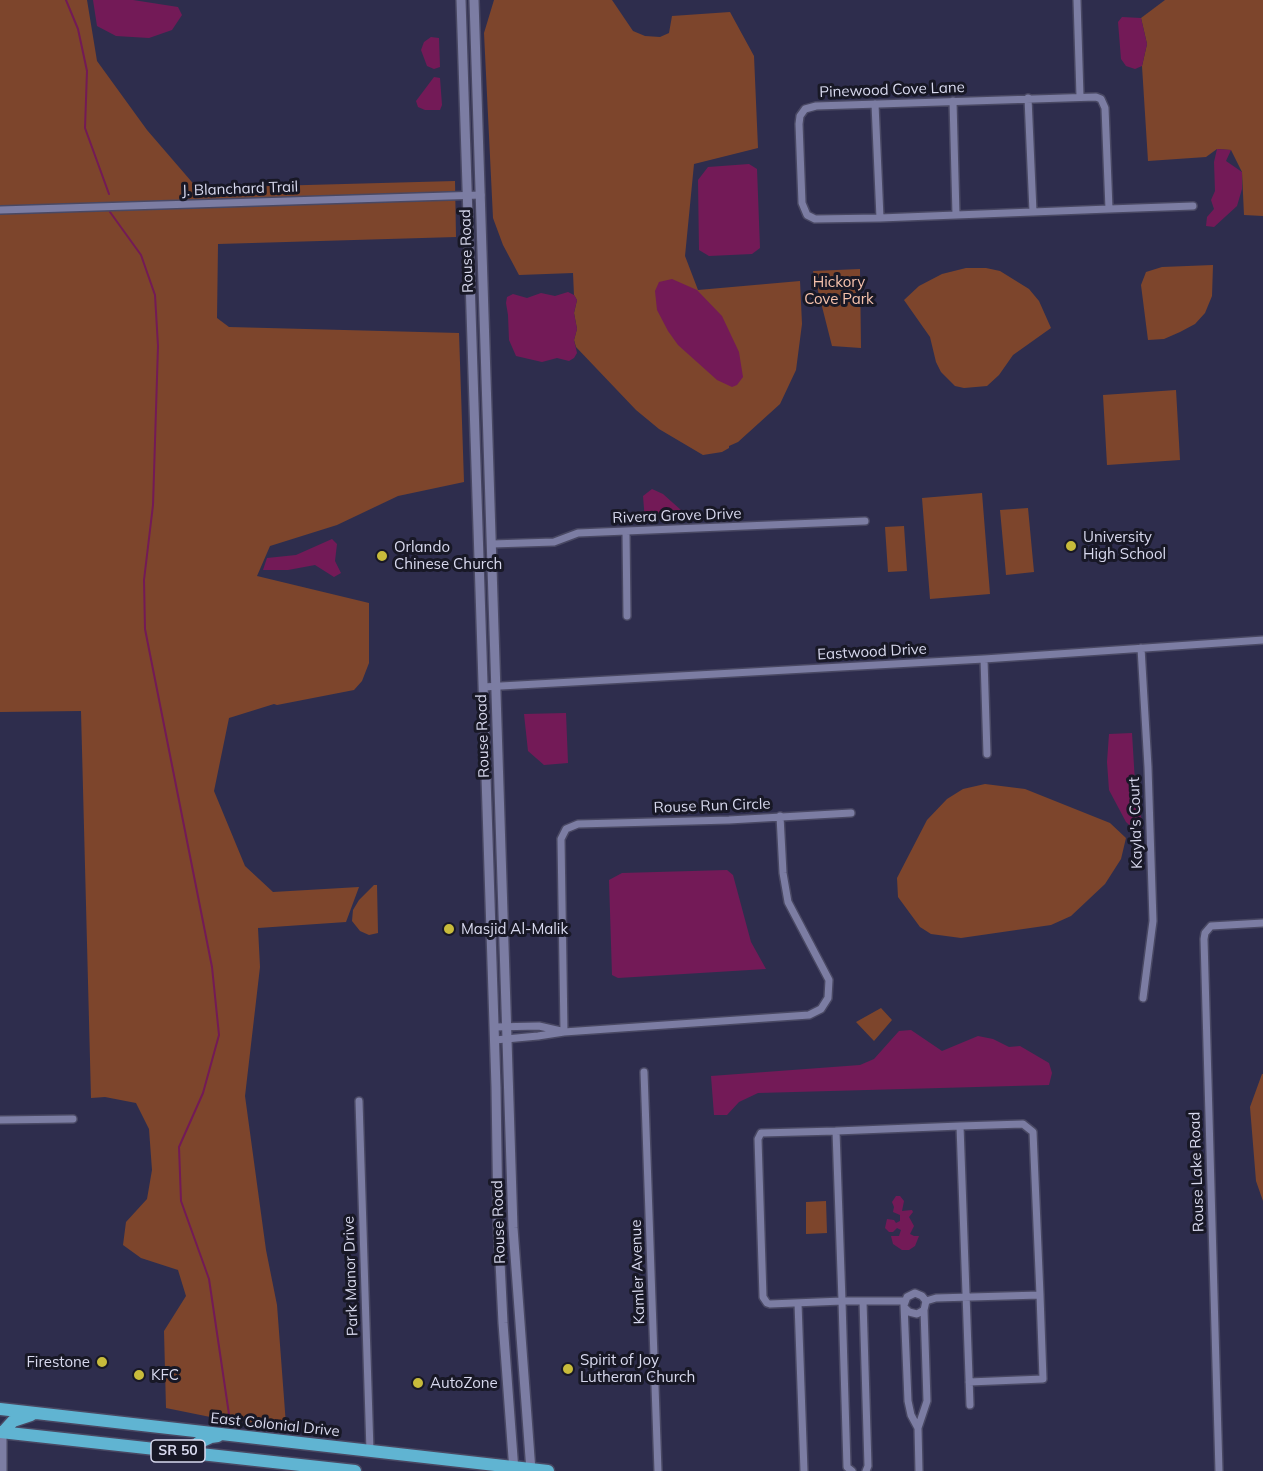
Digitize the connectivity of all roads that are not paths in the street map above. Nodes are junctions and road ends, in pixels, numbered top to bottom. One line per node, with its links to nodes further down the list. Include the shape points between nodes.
1 (461, 0): 8 (street, Rouse Road)
2 (474, 0): 9 (street, Rouse Road)
3 (1077, 0): 4 (street)
4 (1080, 96): 5 (street, Pinewood Cove Lane); 11 (street, Pinewood Cove Lane, via 1101,99 1106,108)
5 (1028, 98): 6 (street, Pinewood Cove Lane); 13 (street)
6 (952, 101): 7 (street, Pinewood Cove Lane); 14 (street)
7 (875, 104): 15 (street); 15 (street, Pinewood Cove Lane, via 813,106 802,112 802,198 803,209 811,218)
8 (467, 195): 9 (street, J. Blanchard Trail); 12 (street, J. Blanchard Trail); 24 (street, Rouse Road)
9 (480, 195): 18 (street, Rouse Road)
10 (1193, 206): 11 (street, Pinewood Cove Lane)
11 (1109, 209): 13 (street, Pinewood Cove Lane)
12 (0, 210)
13 (1033, 212): 14 (street, Pinewood Cove Lane)
14 (956, 215): 15 (street, Pinewood Cove Lane)
15 (880, 218)
16 (865, 521): 17 (street, Rivera Grove Drive)
17 (626, 532): 18 (street, Rivera Grove Drive, via 578,533 554,542); 19 (street)
18 (492, 544): 23 (street, Rouse Road)
19 (627, 616)
20 (1263, 640): 21 (street, Eastwood Drive)
21 (1141, 648): 22 (street, Eastwood Drive); 29 (street, Kayla's Court, via 1153,921)
22 (984, 659): 23 (street, Eastwood Drive); 25 (street)
23 (497, 686): 24 (street, Eastwood Drive); 31 (street, Rouse Road)
24 (483, 687): 32 (street, Rouse Road)
25 (987, 754)
26 (851, 813): 27 (street)
27 (780, 816): 33 (street, Rouse Run Circle, via 578,824 566,829 561,839); 33 (street, Rouse Run Circle, via 788,902 829,980 828,998 821,1009 809,1015)
28 (1263, 923): 71 (street, Rouse Lake Road, via 1211,927 1204,939)
29 (1143, 998)
30 (539, 1026): 31 (street, Rouse Run Circle); 33 (street, Rouse Run Circle); 34 (street)
31 (508, 1027): 32 (street, Rouse Run Circle); 35 (street, Rouse Road)
32 (494, 1028): 36 (street, Rouse Road)
33 (564, 1032): 34 (street, Rouse Run Circle)
34 (538, 1036): 35 (street, Rouse Run Circle)
35 (508, 1038): 36 (street, Rouse Run Circle); 62 (street, Rouse Road, via 513,1228)
36 (495, 1040): 61 (street, Rouse Road, via 501,1277)
37 (644, 1072): 66 (street, Kamler Avenue)
38 (359, 1101): 59 (street, Park Manor Drive)
39 (73, 1119): 40 (street)
40 (0, 1120)
41 (960, 1126): 42 (street); 43 (street, via 1023,1124 1033,1132); 44 (street)
42 (836, 1131): 45 (street); 49 (street, via 761,1133 758,1139 763,1297 770,1304)
43 (1040, 1295): 44 (street); 52 (street, via 1043,1379)
44 (967, 1298): 48 (street); 52 (street)
45 (842, 1301): 46 (street); 49 (street); 68 (street, via 847,1467)
46 (863, 1301): 47 (street); 69 (street)
47 (905, 1301): 48 (street, via 915,1293); 50 (street)
48 (926, 1301): 51 (street)
49 (798, 1303): 67 (street)
50 (906, 1309): 51 (street, via 917,1314); 56 (street, via 908,1401)
51 (924, 1310): 56 (street, via 927,1401)
52 (969, 1382): 53 (street)
53 (970, 1405)
54 (2, 1413): 55 (highway, East Colonial Drive / SR 50)
55 (38, 1414): 57 (highway, via 13,1421); 58 (highway, East Colonial Drive / SR 50)
56 (918, 1428): 70 (street)
57 (1, 1432): 60 (highway, SR 50); 63 (street)
58 (225, 1435): 59 (highway, East Colonial Drive / SR 50); 60 (highway, via 198,1443)
59 (370, 1451): 61 (highway, East Colonial Drive / SR 50)
60 (191, 1453): 64 (highway, SR 50)
61 (514, 1469): 62 (highway, East Colonial Drive / SR 50)
62 (531, 1470): 65 (highway, East Colonial Drive / SR 50)
63 (3, 1471)
64 (355, 1471)
65 (548, 1471)
66 (658, 1471)
67 (804, 1471)
68 (852, 1471)
69 (866, 1471)
70 (919, 1471)
71 (1219, 1471)

